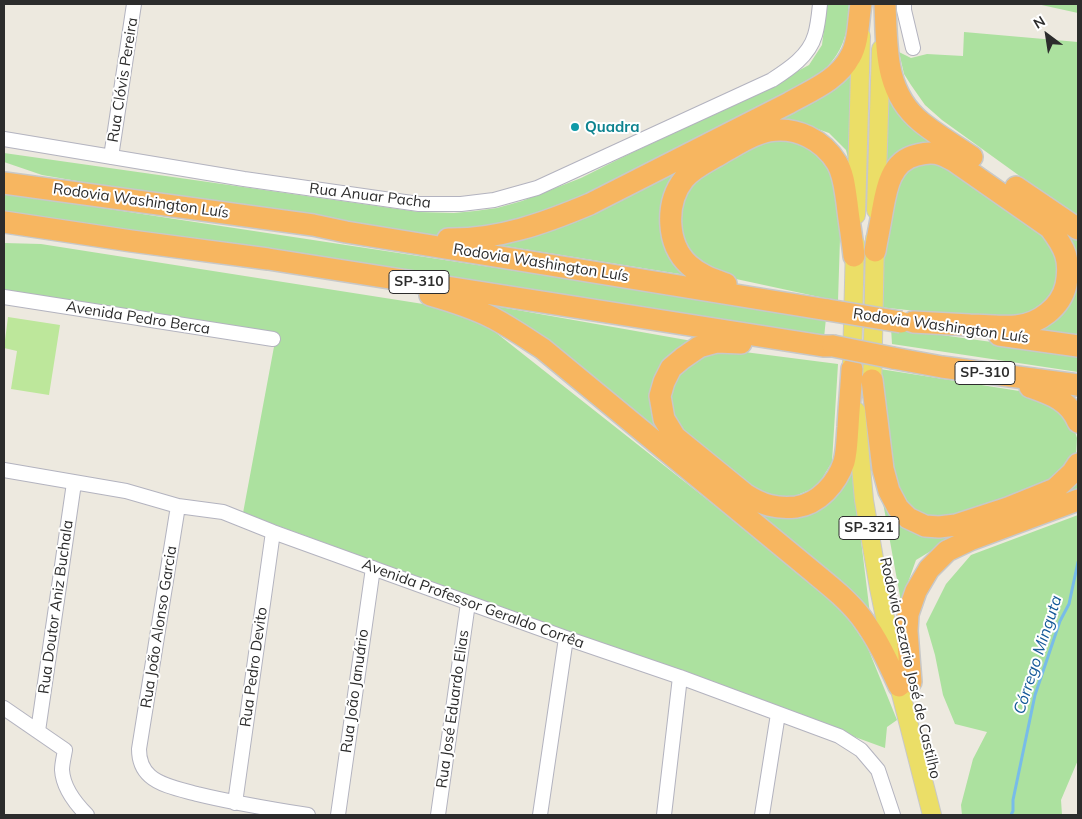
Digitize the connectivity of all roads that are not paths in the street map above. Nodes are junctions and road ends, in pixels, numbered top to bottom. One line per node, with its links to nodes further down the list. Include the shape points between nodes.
1 (134, 4): 8 (street, Rua Clóvis Pereira)
2 (820, 4): 8 (street, Rua Anuar Pacha, via 815,36 806,52 772,80 536,188 494,200 422,204)
3 (861, 4): 13 (highway, via 851,56 840,72 788,103 590,204 510,232 467,239); 17 (main road)
4 (883, 4): 14 (highway, via 891,74 895,88 911,113); 17 (main road)
5 (904, 4): 6 (street)
6 (913, 48)
7 (4, 139): 8 (street, Rua Anuar Pacha)
8 (111, 157)
9 (4, 168): 11 (highway)
10 (4, 183): 11 (highway, Rodovia Washington Luís / SP-310)
11 (138, 201): 13 (highway, Rodovia Washington Luís / SP-310)
12 (4, 222): 16 (highway, SP-310)
13 (313, 225): 20 (highway, Rodovia Washington Luís / SP-310)
14 (1078, 229)
15 (4, 235): 16 (highway, via 110,244)
16 (131, 241): 18 (highway, SP-310)
17 (865, 254): 20 (highway, via 838,165 817,141 785,130 769,131 753,136 697,167 678,188 670,215 672,235 681,256 709,278); 21 (highway, via 894,172 912,156 928,152 954,161 1050,228 1060,242 1067,258 1064,293 1053,310 1036,320 1018,326); 26 (main road, Rodovia Cezario José de Castilho / SP-321); 27 (main road, Rodovia Cezario José de Castilho / SP-321)
18 (268, 259): 23 (highway, SP-310); 40 (highway, via 447,300 492,317 515,330 846,600)
19 (4, 297): 22 (street, Avenida Pedro Berca)
20 (796, 304): 21 (highway, Rodovia Washington Luís / SP-310, bridge)
21 (907, 322): 24 (highway, Rodovia Washington Luís / SP-310)
22 (272, 338)
23 (828, 346): 25 (highway, SP-310, bridge); 26 (highway, via 717,342 699,347 671,368 664,382 660,396 664,419 675,437 756,502 779,508 803,506 820,498 838,477 847,441)
24 (1078, 346)
25 (942, 367): 28 (highway, SP-310); 29 (highway, via 1026,385 1052,394 1066,403)
26 (852, 369): 40 (main road, Rodovia Cezario José de Castilho / SP-321, via 864,500 879,588)
27 (872, 380): 30 (highway, via 883,469 889,491 908,518 925,526 956,526 1055,489); 40 (main road, Rodovia Cezario José de Castilho / SP-321, via 874,488)
28 (1078, 386)
29 (1078, 422)
30 (1078, 464)
31 (4, 470): 32 (street, Avenida Professor Geraldo Corrêa)
32 (74, 483): 34 (street, Avenida Professor Geraldo Corrêa, via 126,491); 43 (street, Rua Doutor Aniz Buchala)
33 (1078, 500): 40 (highway, via 970,540 948,551 929,569 908,614)
34 (178, 506): 35 (street, Avenida Professor Geraldo Corrêa, via 222,512); 44 (street, Rua João Alonso Garcia, via 139,758 151,778)
35 (273, 532): 36 (street, Avenida Professor Geraldo Corrêa); 44 (street, Rua Pedro Devito)
36 (373, 568): 37 (street, Avenida Professor Geraldo Corrêa); 47 (street, Rua João Januário)
37 (468, 603): 38 (street, Avenida Professor Geraldo Corrêa); 48 (street, Rua José Eduardo Elias)
38 (566, 638): 39 (street, Avenida Professor Geraldo Corrêa); 49 (street)
39 (680, 676): 42 (street, Avenida Professor Geraldo Corrêa); 50 (street)
40 (905, 684): 53 (main road, Rodovia Cezario José de Castilho / SP-321); 54 (main road, Rodovia Cezario José de Castilho / SP-321)
41 (4, 708): 43 (street)
42 (778, 714): 51 (street); 52 (street, Avenida Professor Geraldo Corrêa, via 838,736 861,750 878,770)
43 (38, 731): 45 (street, via 65,750 62,770 65,784)
44 (235, 803): 46 (street)
45 (87, 815)
46 (308, 815)
47 (338, 815)
48 (438, 815)
49 (540, 815)
50 (664, 815)
51 (762, 815)
52 (893, 815)
53 (932, 815)
54 (944, 815)

